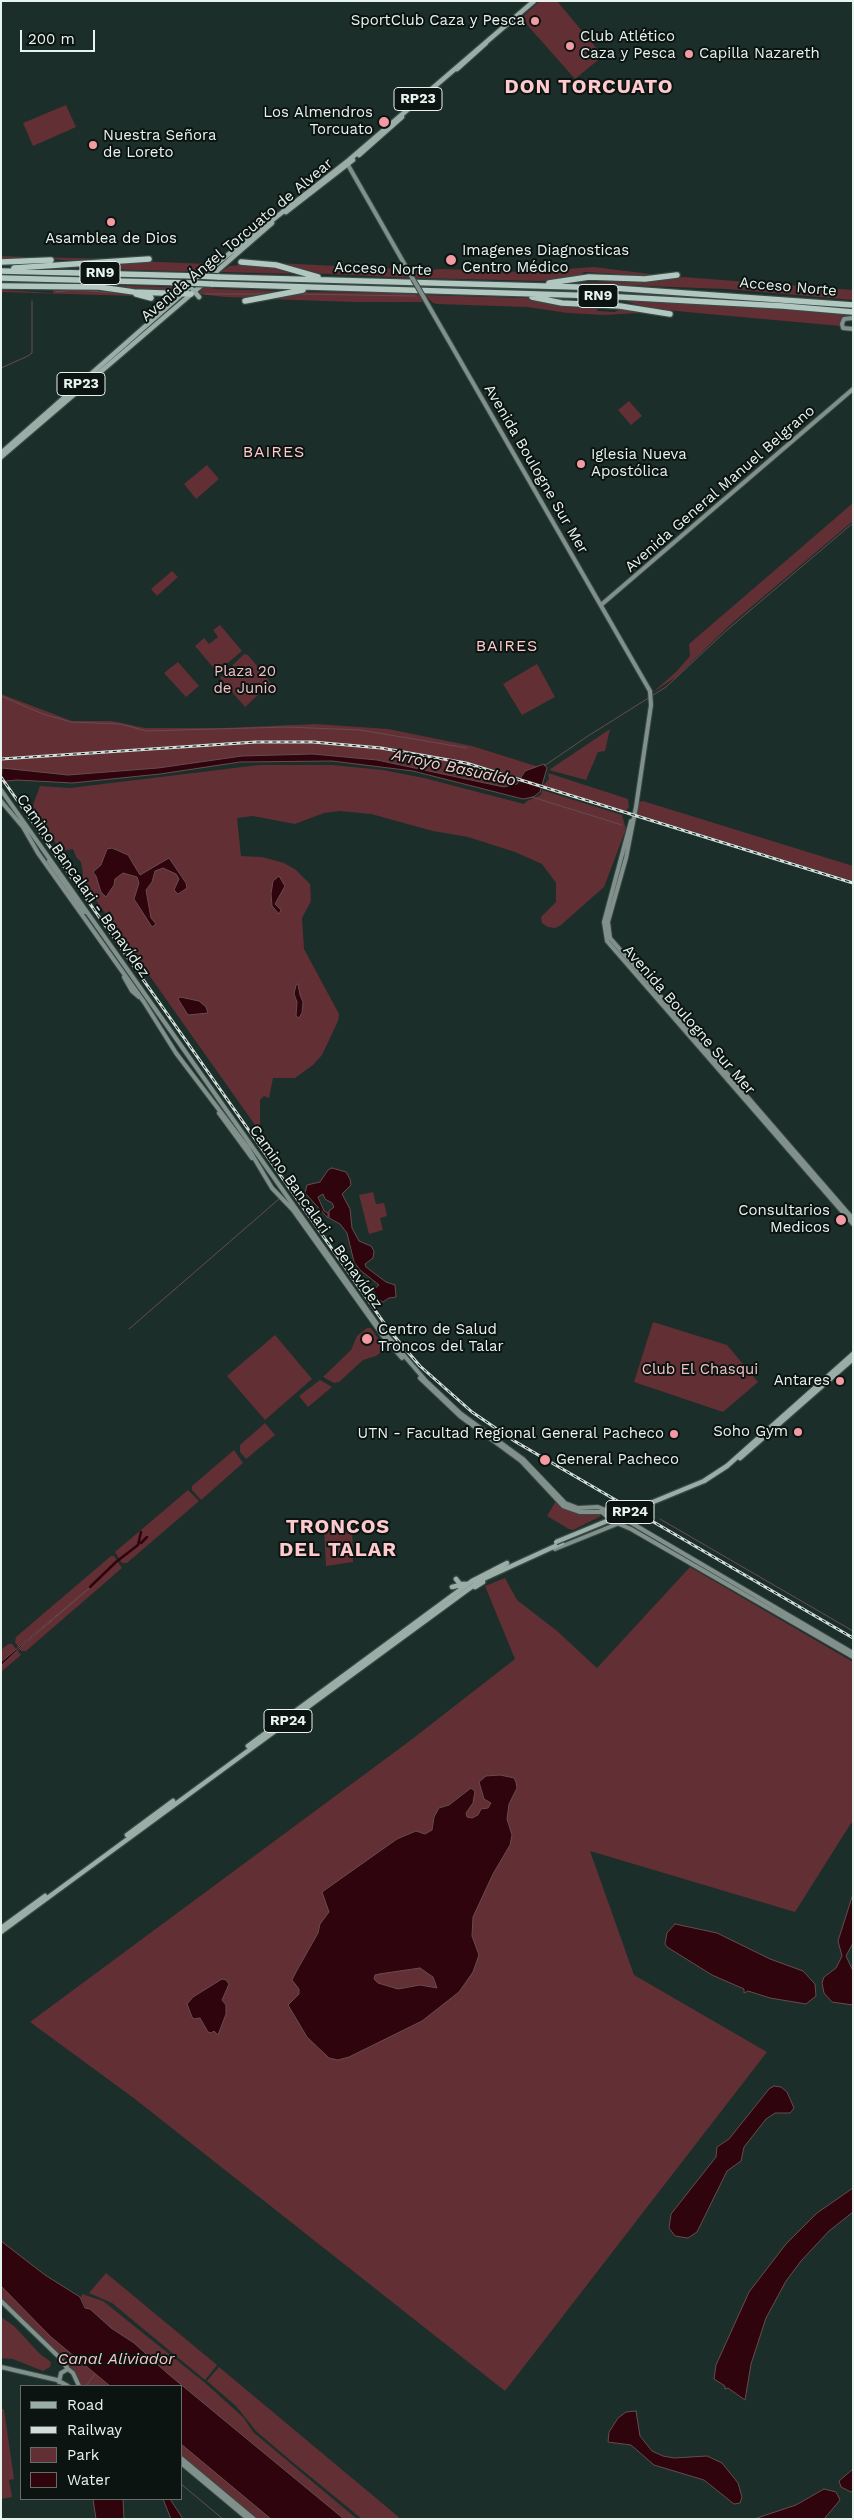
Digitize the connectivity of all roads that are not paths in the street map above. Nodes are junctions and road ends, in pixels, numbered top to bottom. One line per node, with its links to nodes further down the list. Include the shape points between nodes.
1 (534, 1): 2 (main road, Avenida Ángel Torcuato de Alvear / RP23)
2 (347, 163): 7 (main road, Avenida Ángel Torcuato de Alvear / RP23); 10 (main road, Avenida Ángel Torcuato de Alvear / RP23, via 278,218); 32 (main road, Avenida Boulogne Sur Mer, bridge)
3 (149, 259): 6 (highway)
4 (1, 262): 6 (highway)
5 (241, 262): 13 (highway, via 276,265)
6 (103, 263): 8 (highway, via 47,264)
7 (214, 263): 10 (main road); 12 (main road, Avenida Ángel Torcuato de Alvear / RP23)
8 (1, 270): 12 (highway, Acceso Norte / RN9)
9 (677, 275): 14 (highway, via 637,279 589,277)
10 (215, 276): 12 (highway, Acceso Norte / RN9, bridge); 13 (highway, Acceso Norte / RN9); 19 (main road, Avenida Ángel Torcuato de Alvear / RP23)
11 (1, 278): 12 (highway, Acceso Norte / RN9)
12 (196, 280): 16 (highway, Acceso Norte / RN9, bridge, via 211,284); 19 (main road); 20 (main road, Avenida Ángel Torcuato de Alvear / RP23)
13 (332, 280): 14 (highway, Acceso Norte / RN9)
14 (508, 285): 24 (highway, Acceso Norte / RN9, via 700,292)
15 (1, 286): 17 (highway)
16 (343, 288): 18 (highway, Acceso Norte / RN9); 23 (highway, via 293,291)
17 (114, 289): 20 (highway); 22 (highway)
18 (508, 292): 25 (highway, Acceso Norte / RN9); 26 (highway, via 562,303 620,306)
19 (192, 293): 20 (highway); 21 (main road); 31 (main road, Avenida Ángel Torcuato de Alvear / RP23)
20 (183, 294): 30 (main road, Avenida Ángel Torcuato de Alvear / RP23)
21 (199, 297)
22 (151, 298)
23 (245, 301)
24 (853, 305)
25 (853, 312)
26 (670, 314)
27 (853, 318): 28 (main road, via 844,319 843,328)
28 (853, 329)
29 (853, 388): 32 (main road, Avenida General Manuel Belgrano)
30 (1, 453)
31 (1, 458)
32 (601, 605): 34 (main road, Avenida Boulogne Sur Mer, via 650,693)
33 (1, 790): 36 (main road, Camino Bancalari - Benavídez)
34 (636, 797): 46 (main road, Avenida Boulogne Sur Mer, via 626,858 608,922 612,941); 47 (main road, Avenida Boulogne Sur Mer, via 605,918 607,941)
35 (1, 801): 36 (main road, Camino Bancalari - Benavídez)
36 (25, 827): 37 (main road); 38 (main road, Camino Bancalari - Benavídez); 39 (main road, Camino Bancalari - Benavídez, via 38,853)
37 (76, 902): 38 (main road); 39 (main road)
38 (98, 927): 40 (main road, Camino Bancalari - Benavídez)
39 (100, 941): 41 (main road, Camino Bancalari - Benavídez)
40 (164, 1020): 41 (main road, via 182,1048 180,1052); 43 (main road, Camino Bancalari - Benavídez)
41 (174, 1049): 42 (main road)
42 (186, 1065): 43 (main road, via 183,1057 187,1055); 45 (main road, Camino Bancalari - Benavídez)
43 (205, 1079): 44 (main road, Camino Bancalari - Benavídez)
44 (270, 1171): 45 (main road, via 278,1189); 51 (main road, Camino Bancalari - Benavídez, via 377,1324 431,1386 470,1421 523,1459 562,1501 578,1508 598,1507)
45 (268, 1182): 52 (main road, Camino Bancalari - Benavídez, via 293,1210 383,1336 443,1402 521,1461 561,1504 576,1511 600,1511)
46 (853, 1219)
47 (853, 1224)
48 (853, 1354): 50 (main road, RP24)
49 (853, 1359): 50 (main road, RP24, via 724,1471)
50 (705, 1483): 53 (main road, RP24, bridge)
51 (621, 1518): 52 (main road); 60 (main road, Camino Bancalari - Benavídez)
52 (617, 1524): 56 (main road); 61 (main road, Camino Bancalari - Benavídez, via 631,1529)
53 (559, 1543): 55 (main road, RP24, via 493,1569); 59 (main road, RP24, via 488,1575)
54 (456, 1579): 57 (main road)
55 (472, 1581): 57 (main road); 62 (main road, RP24)
56 (483, 1582): 59 (main road)
57 (463, 1585): 58 (main road)
58 (452, 1587)
59 (461, 1594): 63 (main road, RP24)
60 (853, 1653)
61 (853, 1657)
62 (1, 1928)
63 (1, 1932)
64 (1, 2301): 66 (main road, via 59,2357)
65 (1, 2367): 68 (main road)
66 (68, 2370): 67 (main road); 68 (main road, via 61,2373)
67 (75, 2377): 70 (main road); 71 (main road)
68 (60, 2382): 69 (main road)
69 (66, 2385)
70 (70, 2385)
71 (79, 2385)
72 (182, 2459): 75 (main road)
73 (182, 2464): 74 (main road)
74 (248, 2519)
75 (254, 2519)

